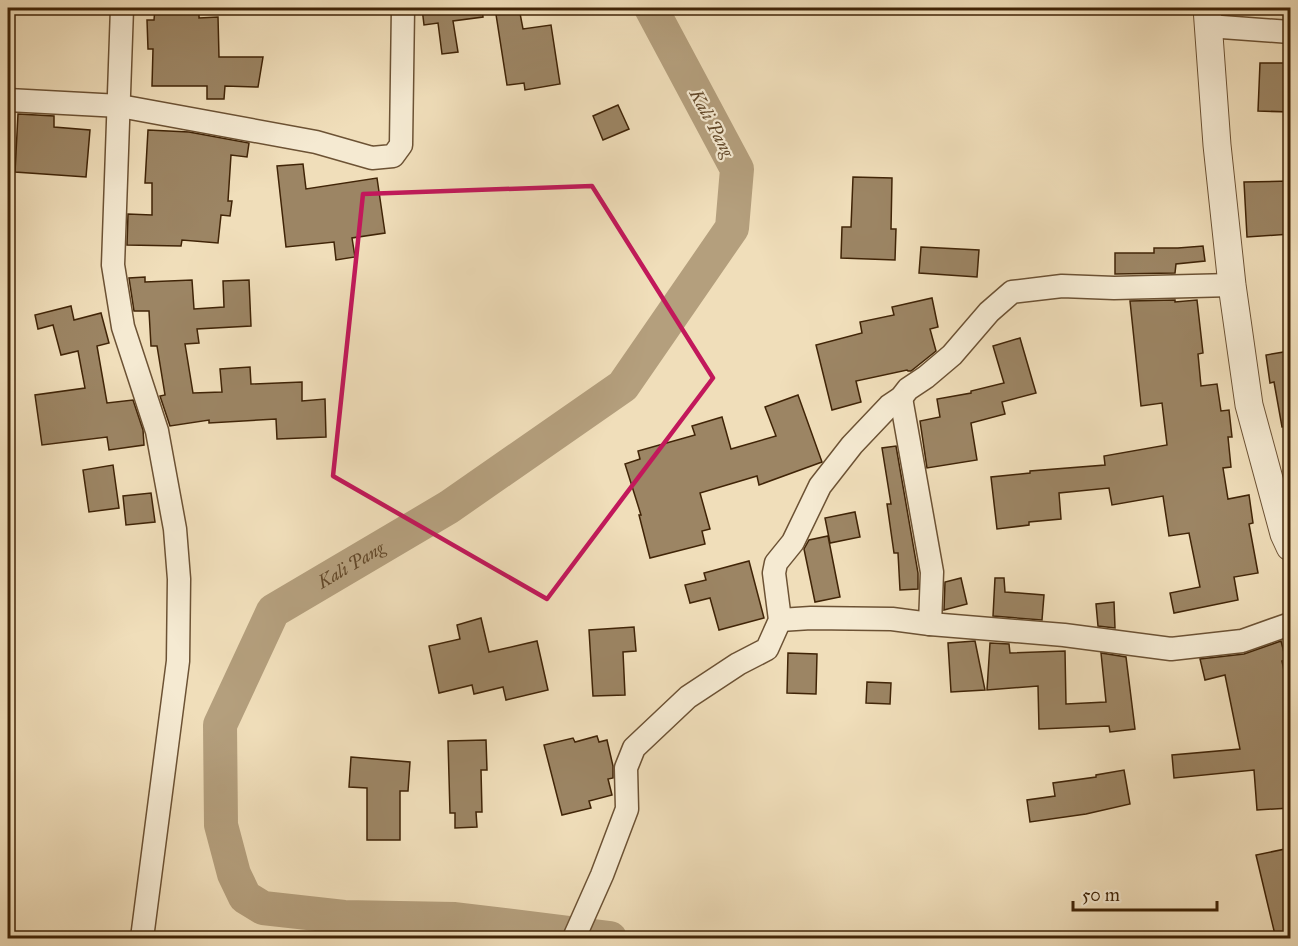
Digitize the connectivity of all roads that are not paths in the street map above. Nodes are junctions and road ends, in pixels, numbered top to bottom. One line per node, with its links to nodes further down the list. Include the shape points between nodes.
1 (122, 8): 6 (street)
2 (403, 8): 6 (street, via 401,146 393,156 372,158 316,142)
3 (1208, 17): 4 (street); 7 (street)
4 (1290, 32)
5 (8, 100): 6 (street)
6 (120, 106): 13 (street, via 112,265 123,327 157,431 175,529 179,579 178,661)
7 (1232, 285): 8 (street, via 1062,286 1012,292 952,355); 9 (street, via 1249,405)
8 (902, 398): 10 (street, via 889,405 820,486 793,542 776,563); 11 (street, via 932,572)
9 (1290, 547)
10 (780, 620): 11 (street, via 892,619); 14 (street, via 767,649 688,697 634,748 626,768 627,809)
11 (930, 624): 12 (street, via 1171,649 1242,641)
12 (1290, 624)
13 (142, 939)
14 (574, 939)

